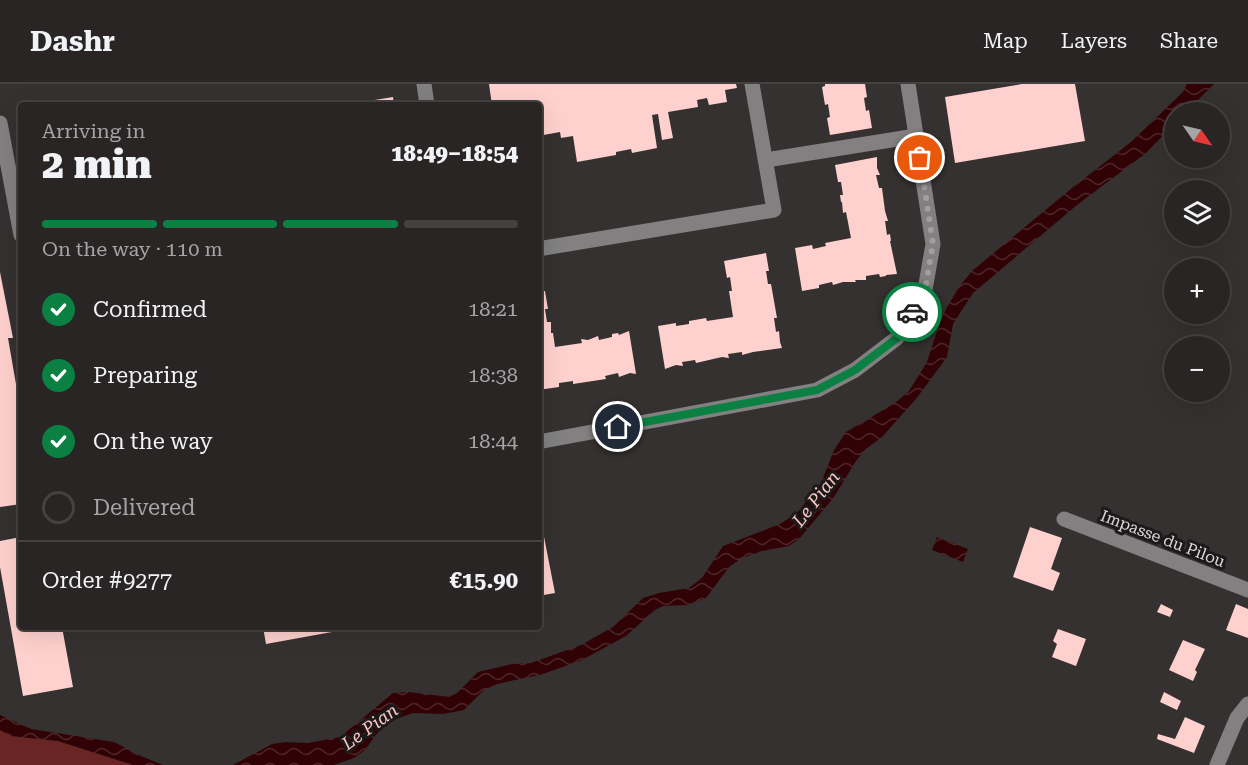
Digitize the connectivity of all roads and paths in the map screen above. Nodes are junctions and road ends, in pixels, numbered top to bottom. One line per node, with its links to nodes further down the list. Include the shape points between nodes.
1 (424, 84): 4 (street)
2 (752, 84): 7 (street)
3 (908, 84): 6 (street)
4 (427, 102)
5 (0, 123): 8 (street)
6 (916, 136): 7 (street); 10 (street, via 933,244 925,290 897,338 855,370 817,390)
7 (766, 160): 9 (street, via 774,210)
8 (18, 220)
9 (542, 248)
10 (542, 441)
11 (1064, 519): 12 (street, Impasse du Pilou)
12 (1248, 590)
13 (1248, 704): 14 (street)
14 (1217, 765)

